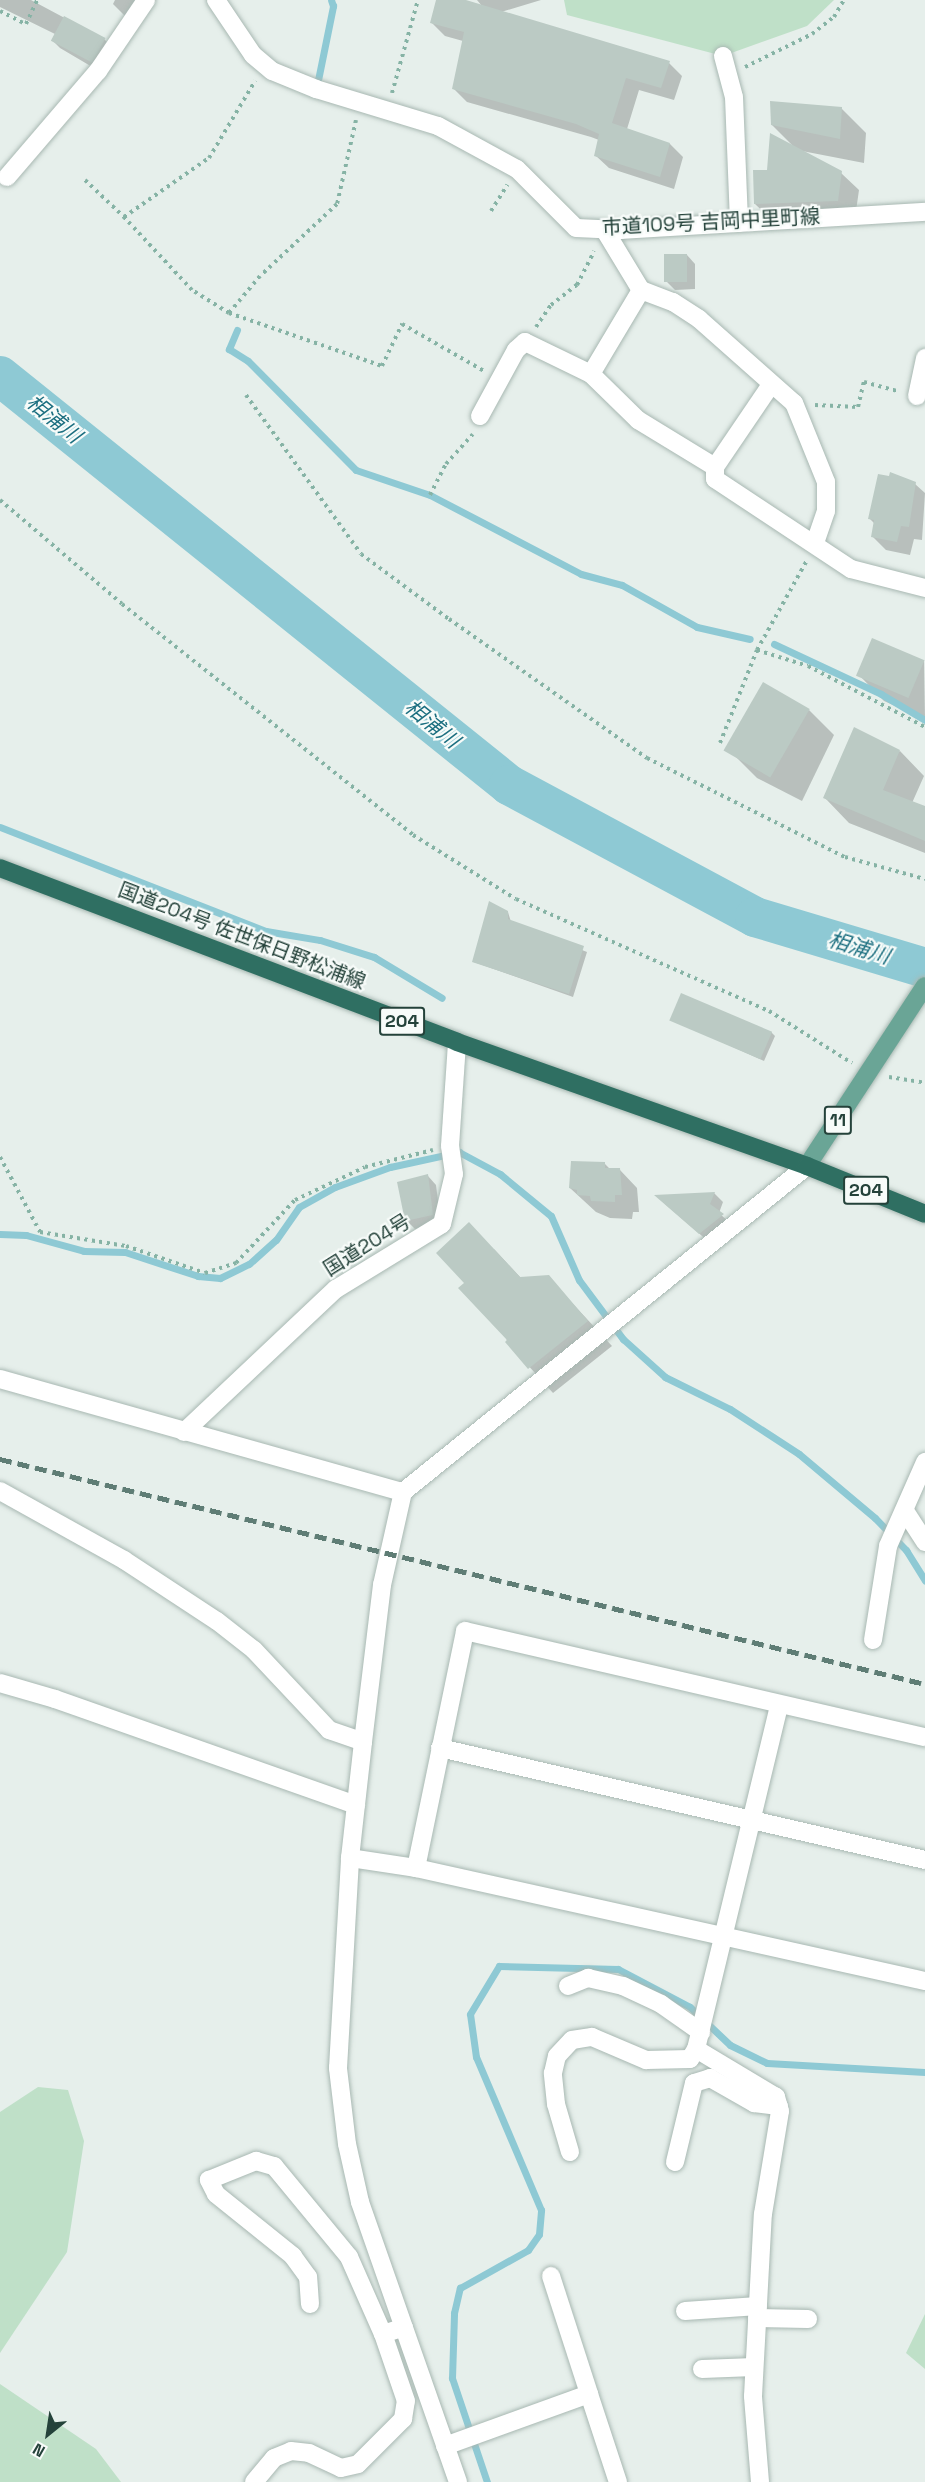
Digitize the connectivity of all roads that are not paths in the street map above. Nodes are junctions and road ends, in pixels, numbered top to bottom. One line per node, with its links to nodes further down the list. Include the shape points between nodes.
1 (146, 0): 4 (street, via 98,71)
2 (216, 0): 7 (street, 市道109号 吉岡中里町線, via 253,55 265,65 296,83 438,126 517,169 576,228)
3 (723, 56): 6 (street, via 734,97)
4 (7, 177)
5 (925, 212): 6 (street, 市道109号 吉岡中里町線)
6 (739, 223): 7 (street, 市道109号 吉岡中里町線)
7 (604, 229): 8 (street)
8 (641, 290): 10 (street); 11 (street, via 673,302 699,320)
9 (925, 358): 12 (street)
10 (591, 374): 13 (street, via 525,342); 14 (street, via 638,420)
11 (770, 386): 14 (street); 15 (street, via 794,404 826,482 826,510)
12 (917, 396)
13 (480, 416)
14 (715, 467): 15 (street, via 715,479)
15 (815, 543): 16 (street, via 851,569)
16 (925, 588)
17 (0, 868): 19 (highway, 国道204号 佐世保日野松浦線 / 204)
18 (925, 986): 20 (main road, 11)
19 (457, 1042): 20 (highway, 国道204号 佐世保日野松浦線 / 204); 23 (street, 国道204号, via 450,1146 454,1174 442,1224 336,1289)
20 (807, 1166): 21 (highway, 204); 26 (street)
21 (925, 1214)
22 (0, 1379): 23 (street)
23 (184, 1432): 26 (street)
24 (925, 1462): 27 (street)
25 (0, 1491): 33 (street, via 124,1560 217,1621 254,1650 329,1730)
26 (403, 1492): 33 (street, via 382,1585)
27 (905, 1511): 28 (street); 29 (street, via 888,1546)
28 (925, 1542)
29 (873, 1640)
30 (0, 1683): 35 (street)
31 (779, 1705): 32 (street); 34 (street, via 465,1631); 36 (street)
32 (925, 1737)
33 (363, 1742): 35 (street)
34 (440, 1748): 36 (street); 39 (street)
35 (356, 1804): 37 (street)
36 (753, 1821): 38 (street); 40 (street)
37 (350, 1858): 39 (street); 52 (street, via 338,2068 347,2144 360,2202)
38 (925, 1860)
39 (416, 1868): 40 (street)
40 (725, 1935): 41 (street); 43 (street)
41 (925, 1981)
42 (568, 1986): 43 (street, via 588,1978 623,1986 661,2004)
43 (702, 2031): 44 (street, via 776,2097); 45 (street, via 690,2059 646,2060 592,2037 572,2040 557,2056 553,2073 556,2104)
44 (779, 2106): 46 (street, via 754,2103 710,2078 694,2083); 50 (street, via 763,2214)
45 (570, 2152)
46 (675, 2162)
47 (551, 2276): 56 (street)
48 (310, 2304): 53 (street, via 308,2277 293,2256 216,2194 208,2180 256,2161 274,2166 349,2257)
49 (685, 2311): 50 (street)
50 (757, 2312): 51 (street); 54 (street)
51 (808, 2319)
52 (404, 2327): 53 (street); 57 (street)
53 (383, 2334): 58 (street, via 406,2401 403,2419 358,2464 341,2468 309,2453 291,2451 274,2458)
54 (754, 2367): 55 (street); 61 (street)
55 (702, 2369)
56 (589, 2394): 57 (street); 60 (street)
57 (451, 2444): 59 (street)
58 (254, 2482)
59 (458, 2482)
60 (618, 2482)
61 (760, 2482)

